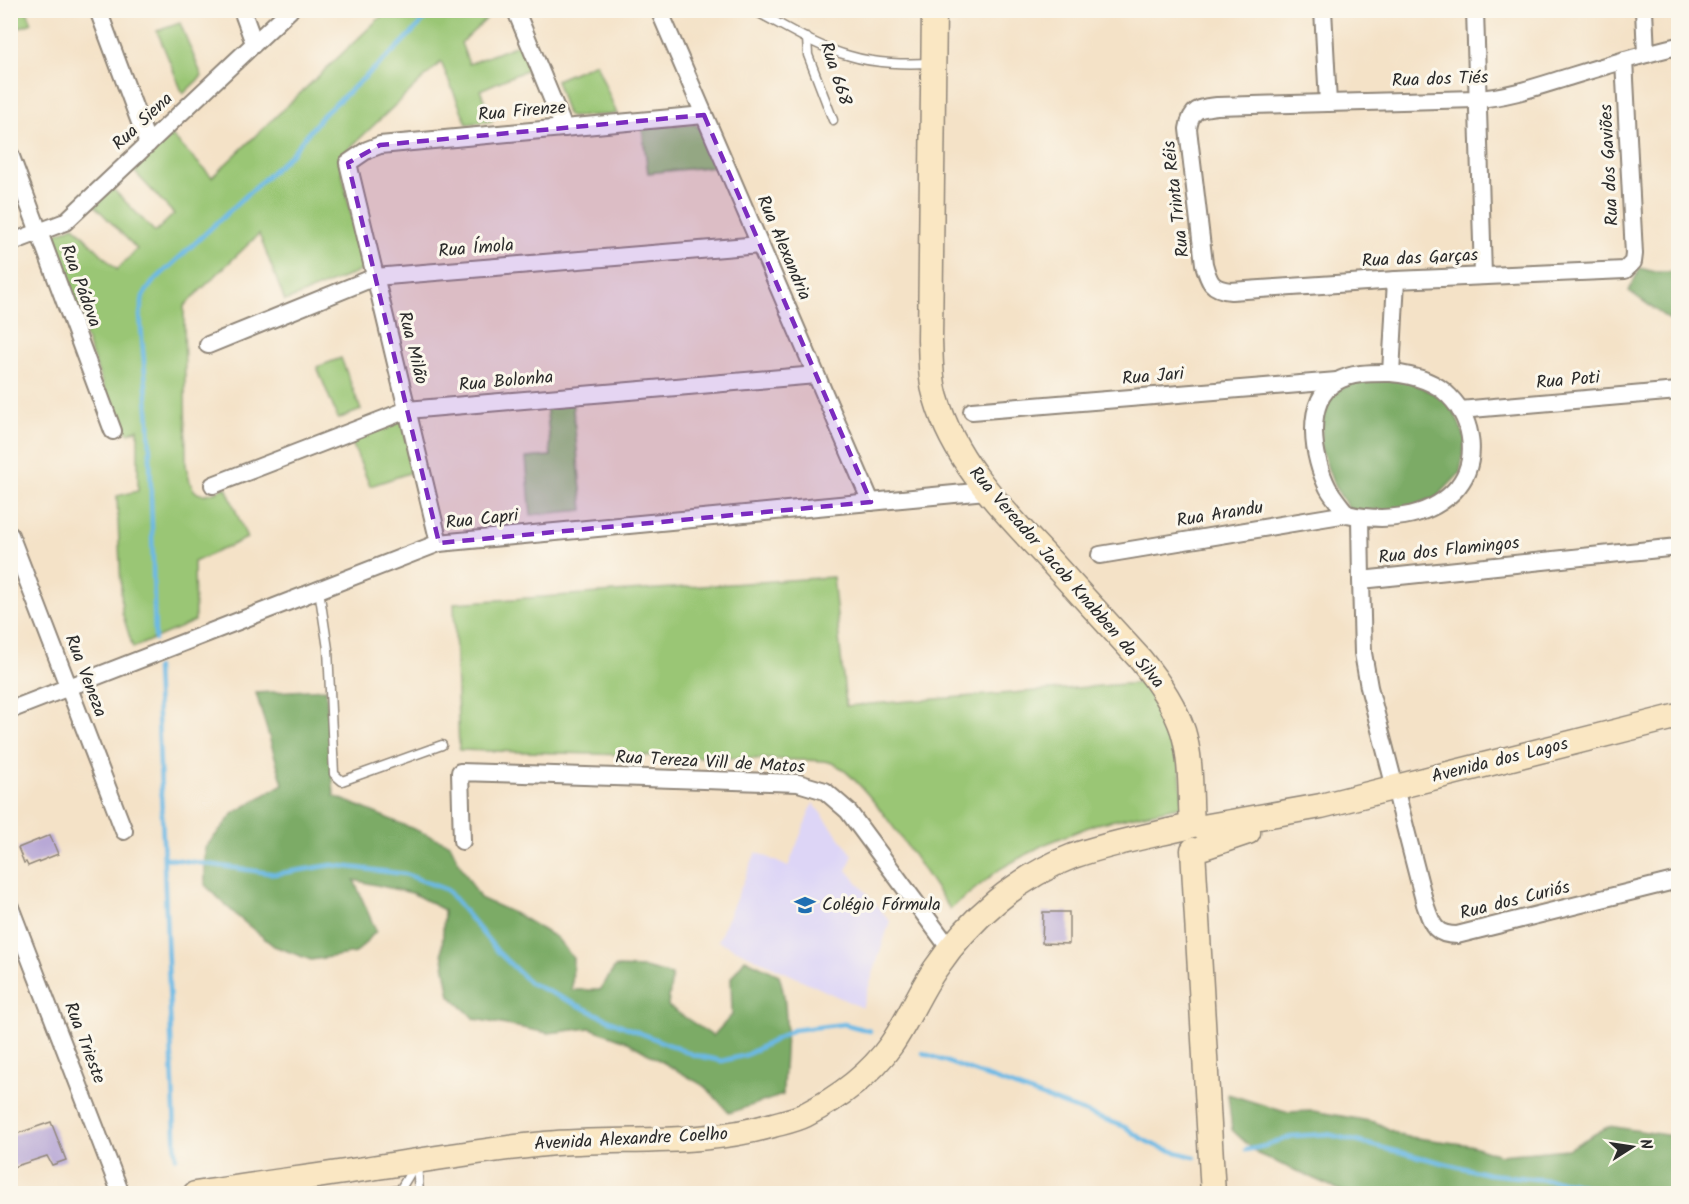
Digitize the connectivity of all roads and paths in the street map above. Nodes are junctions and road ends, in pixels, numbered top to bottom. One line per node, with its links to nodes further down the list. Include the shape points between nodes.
1 (98, 10): 23 (street)
2 (242, 10): 12 (street)
3 (290, 10): 12 (street, Rua Siena)
4 (659, 10): 20 (street, Rua Alexandria)
5 (753, 10): 11 (lane)
6 (934, 10): 16 (main road, Rua Vereador Jacob Knabben da Silva)
7 (1323, 10): 18 (street)
8 (1475, 10): 17 (street)
9 (1644, 10): 14 (street)
10 (518, 16): 22 (street)
11 (807, 38): 16 (lane, via 851,57); 21 (lane, Rua 668, via 808,55)
12 (254, 43): 23 (street, Rua Siena)
13 (1678, 46): 14 (street, Rua dos Tiés)
14 (1646, 54): 15 (street, Rua dos Tiés)
15 (1624, 60): 17 (street, Rua dos Tiés, via 1506,96); 29 (street, Rua dos Gaviões, via 1634,254)
16 (933, 63): 44 (main road, Rua Vereador Jacob Knabben da Silva, via 931,375 945,423)
17 (1476, 99): 18 (street, Rua dos Tiés); 30 (street)
18 (1328, 103): 19 (street, Rua dos Tiés)
19 (1196, 110): 33 (street, Rua Trinta Réis, via 1188,129 1204,264)
20 (704, 115): 22 (street, Rua Firenze); 28 (street, Rua Alexandria)
21 (832, 120)
22 (564, 128): 25 (street, Rua Firenze, via 380,145)
23 (148, 144): 26 (street, Rua Siena, via 65,222)
24 (10, 154): 26 (street, Rua Pádova)
25 (348, 163): 31 (street, Rua Milão)
26 (39, 232): 27 (street, Rua Siena); 42 (street, Rua Pádova)
27 (10, 243)
28 (760, 245): 31 (street, Rua Ímola); 36 (street, Rua Alexandria)
29 (1630, 267): 30 (street, Rua das Garças, via 1618,271)
30 (1483, 275): 32 (street, Rua das Garças)
31 (375, 277): 34 (street, Rua Ímola); 39 (street, Rua Milão)
32 (1396, 280): 33 (street, Rua das Garças, via 1231,291); 35 (street)
33 (1212, 285)
34 (208, 345)
35 (1391, 373): 37 (street, via 1357,375); 40 (street, via 1430,382 1449,395)
36 (816, 375): 39 (street, Rua Bolonha); 45 (street, Rua Alexandria)
37 (1337, 381): 41 (street, Rua Jari); 46 (street, via 1320,401 1314,422 1315,446 1329,489)
38 (1678, 391): 40 (street, Rua Poti)
39 (407, 410): 43 (street, Rua Bolonha); 48 (street, Rua Milão)
40 (1460, 410): 46 (street, via 1471,439 1472,456 1455,490 1421,512 1379,520)
41 (972, 411)
42 (113, 431)
43 (213, 485)
44 (986, 491): 45 (street, Rua Capri); 59 (main road, Rua Vereador Jacob Knabben da Silva, via 1160,684 1183,732)
45 (871, 502): 48 (street, Rua Capri)
46 (1353, 516): 50 (street, Rua Arandu); 51 (street)
47 (10, 535): 53 (street, Rua Veneza)
48 (439, 543): 52 (street, Rua Capri)
49 (1678, 546): 51 (street, Rua dos Flamingos)
50 (1100, 555)
51 (1361, 580): 57 (street, Rua dos Flamingos, via 1365,672)
52 (319, 590): 53 (street, Rua Capri); 56 (lane, via 328,649 334,774 342,781)
53 (69, 688): 54 (street, Rua Capri); 58 (street, Rua Veneza)
54 (10, 710)
55 (1678, 716): 57 (main road, Avenida dos Lagos)
56 (442, 745)
57 (1395, 787): 59 (main road, Avenida dos Lagos); 61 (street, Rua dos Curiós, via 1428,912 1436,930 1444,935)
58 (124, 831)
59 (1194, 837): 63 (main road, Avenida Alexandre Coelho, via 1134,840 1072,857 1039,872 993,905); 69 (main road, Rua Vereador Jacob Knabben da Silva)
60 (462, 841): 63 (street, Rua Tereza Vill de Matos, via 460,772 798,783 825,791 848,811)
61 (1678, 880)
62 (10, 907): 66 (street, Rua Trieste)
63 (950, 949): 64 (main road, Avenida Alexandre Coelho, via 877,1064 828,1103 801,1118 711,1137 547,1144)
64 (417, 1161): 65 (main road, Avenida Alexandre Coelho); 67 (lane, via 400,1190); 68 (lane)
65 (198, 1193)
66 (121, 1194)
67 (376, 1194)
68 (419, 1194)
69 (1213, 1194)

